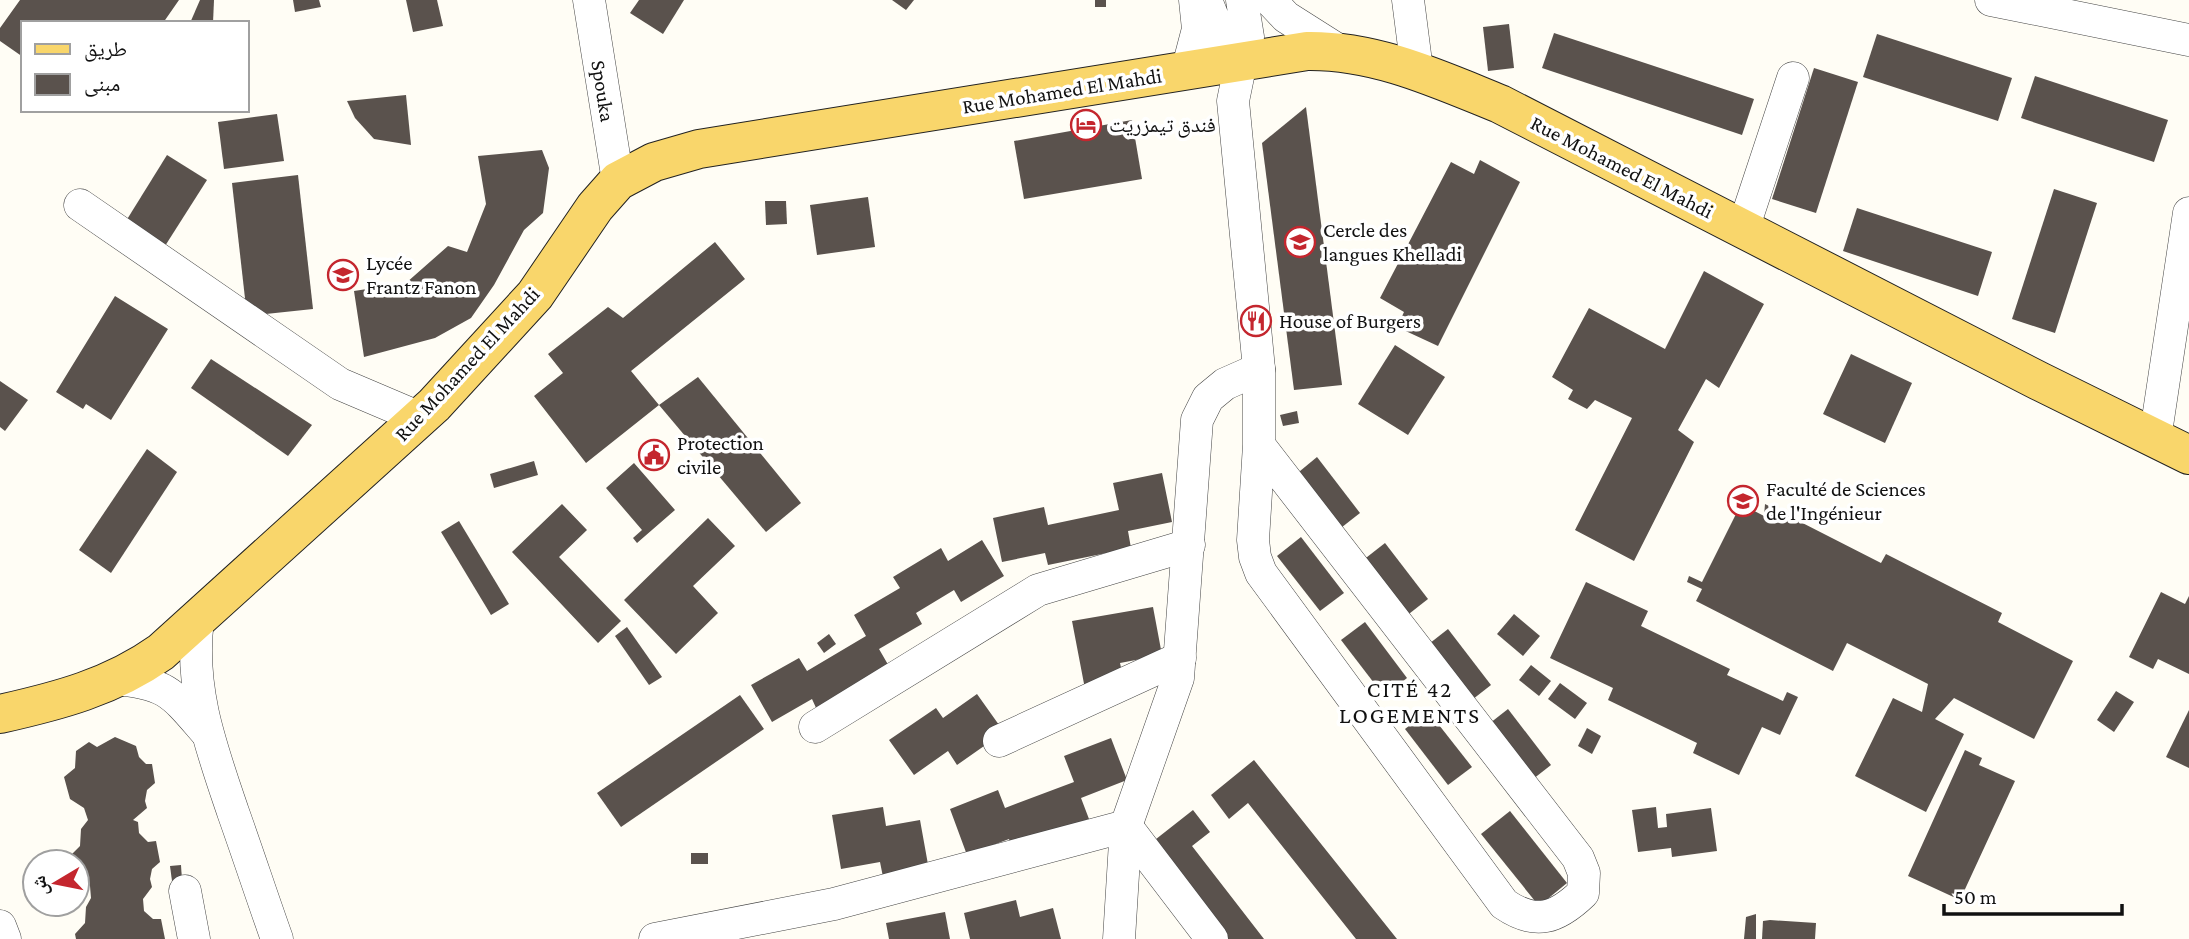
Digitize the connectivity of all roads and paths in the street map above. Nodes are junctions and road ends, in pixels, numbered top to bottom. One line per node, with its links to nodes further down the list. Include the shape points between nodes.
1 (589, 0): 14 (street, Spouka)
2 (1195, 0): 12 (street, via 1198,29)
3 (1206, 0): 10 (street, via 1225,48)
4 (1242, 0): 10 (street, via 1248,37)
5 (1270, 0): 9 (street, via 1286,17)
6 (1408, 0): 11 (street)
7 (1990, 0): 8 (street)
8 (2189, 40)
9 (1338, 50): 10 (main road, Rue Mohamed El Mahdi); 11 (main road, Rue Mohamed El Mahdi)
10 (1241, 62): 12 (main road, Rue Mohamed El Mahdi); 18 (street, via 1233,102)
11 (1416, 70): 17 (main road, Rue Mohamed El Mahdi, via 1500,104)
12 (1187, 71): 14 (main road, Rue Mohamed El Mahdi, via 699,149 654,162)
13 (1793, 78): 17 (street)
14 (618, 181): 19 (main road, Rue Mohamed El Mahdi, via 535,295)
15 (80, 205): 19 (street, via 340,384)
16 (2189, 213): 20 (street)
17 (1742, 229): 20 (main road, Rue Mohamed El Mahdi)
18 (1259, 369): 21 (street); 23 (street, via 1224,384 1208,398 1197,420)
19 (420, 418): 24 (main road, Rue Mohamed El Mahdi)
20 (2155, 439): 22 (main road, Rue Mohamed El Mahdi)
21 (1259, 445): 21 (street, via 1253,540 1261,573 1504,904 1520,915 1541,917 1567,908 1583,893 1584,873 1578,858)
22 (2189, 455)
23 (1189, 545): 25 (street); 30 (street, via 1038,590)
24 (198, 619): 26 (main road, Rue Mohamed El Mahdi, via 141,667); 31 (street, via 195,670)
25 (1180, 657): 32 (street); 33 (street, via 1178,678)
26 (115, 679): 28 (main road, Rue Mohamed El Mahdi); 31 (street, via 158,686 182,704)
27 (0, 697): 28 (main road)
28 (62, 700): 29 (main road, Rue Mohamed El Mahdi)
29 (0, 714)
30 (815, 727)
31 (206, 732): 38 (street)
32 (999, 741)
33 (1126, 826): 39 (street, via 834,904); 40 (street); 41 (street)
34 (185, 891): 37 (street)
35 (0, 926): 36 (street)
36 (5, 939)
37 (194, 939)
38 (277, 939)
39 (655, 939)
40 (1119, 939)
41 (1212, 939)

